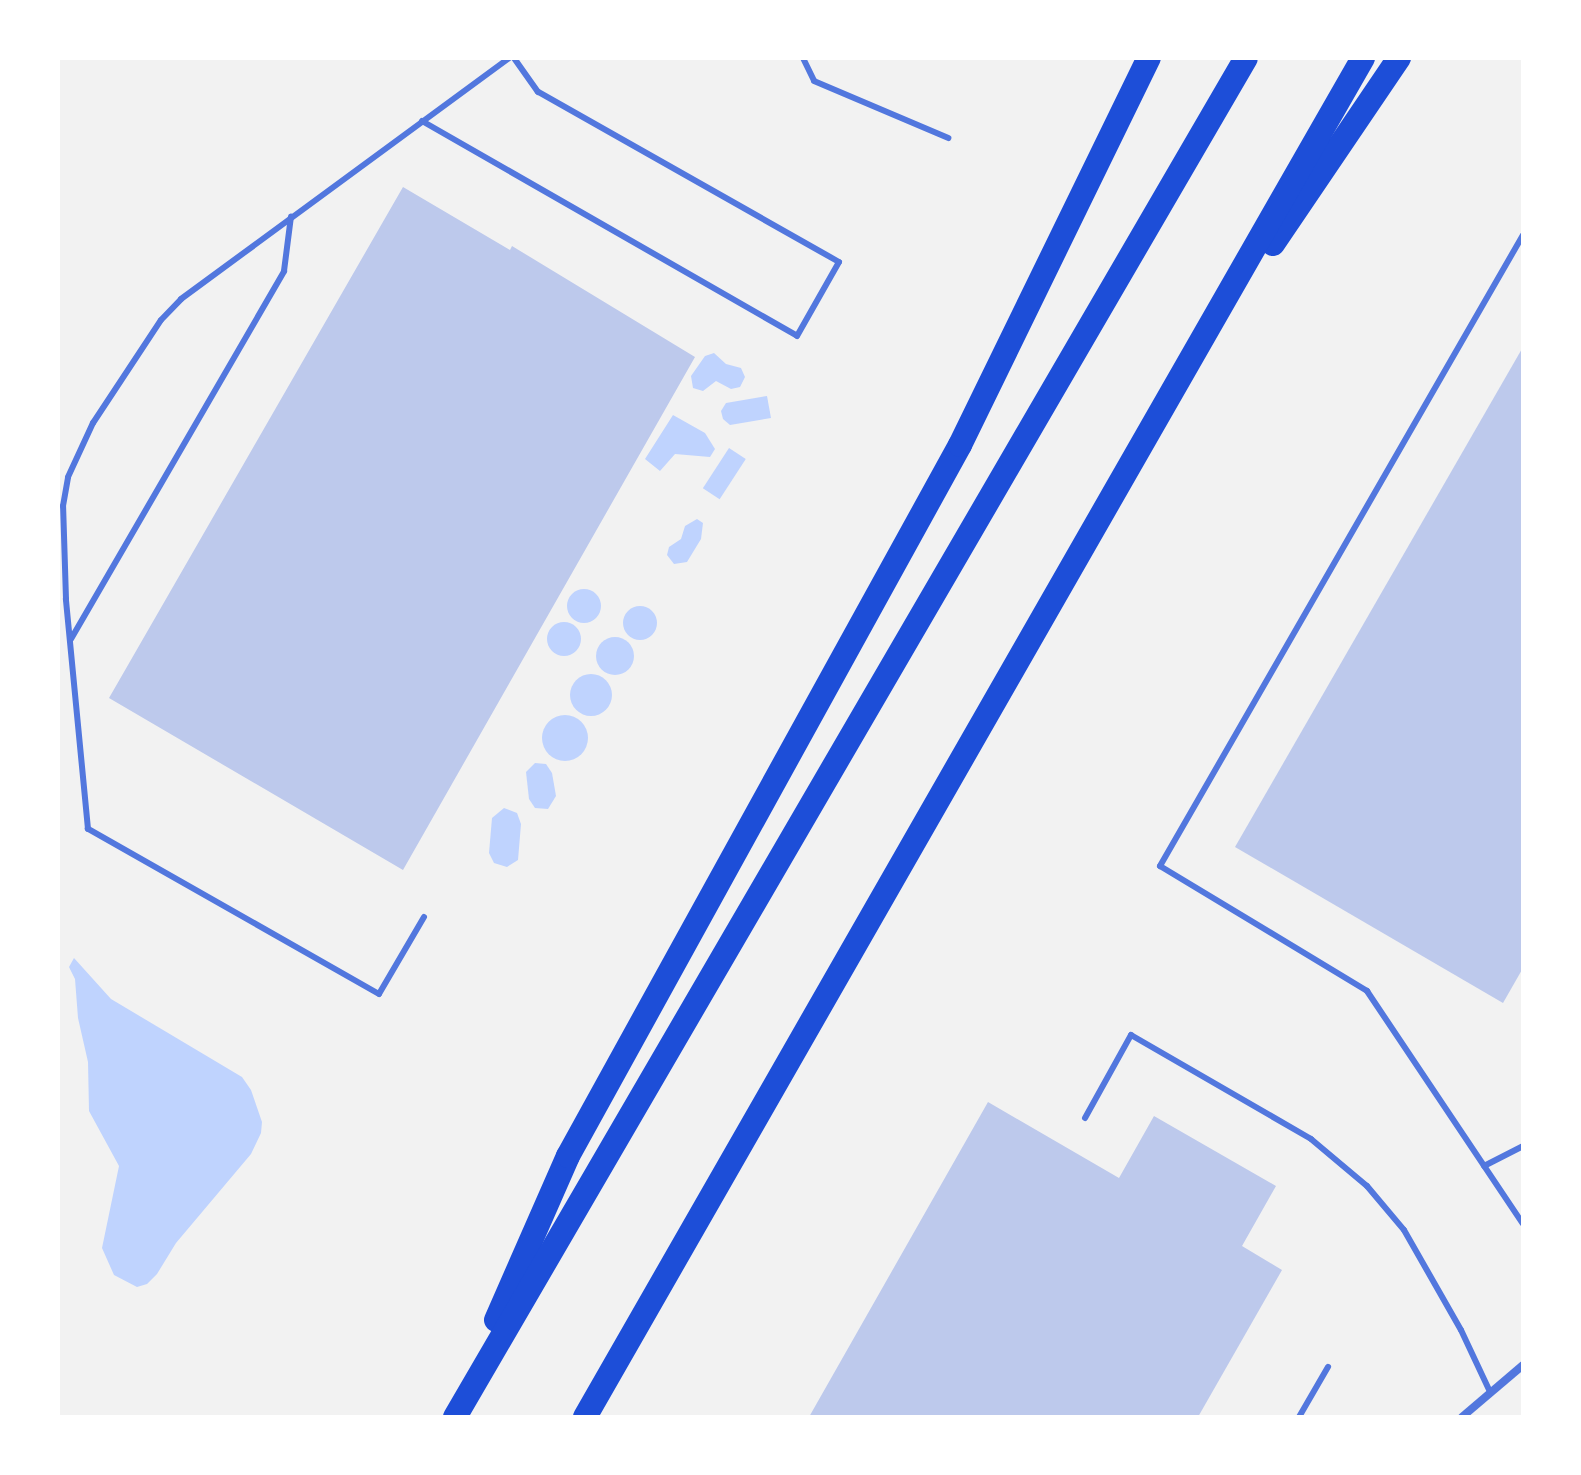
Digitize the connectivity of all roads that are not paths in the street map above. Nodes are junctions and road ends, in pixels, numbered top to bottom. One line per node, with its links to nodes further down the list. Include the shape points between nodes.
1 (512, 58): 7 (lane); 7 (lane, via 538,92 839,262 797,336)
2 (803, 58): 8 (lane, via 814,81)
3 (1149, 58): 21 (highway, via 960,445 568,1156)
4 (1246, 58): 21 (highway)
5 (1363, 58): 11 (highway)
6 (1399, 58): 11 (highway)
7 (422, 121): 9 (lane)
8 (948, 138)
9 (291, 216): 12 (lane, via 284,271); 12 (lane, via 161,320 78,449 63,506)
10 (1523, 235): 16 (lane, via 1160,866 1367,991)
11 (1168, 398): 22 (highway)
12 (70, 640): 13 (lane, via 88,829 379,994)
13 (424, 917)
14 (1085, 1118): 20 (lane, via 1131,1035 1311,1139 1367,1186 1404,1230)
15 (1523, 1146): 16 (lane)
16 (1484, 1166): 17 (lane)
17 (1523, 1224)
18 (1523, 1365): 20 (street)
19 (1328, 1367): 23 (lane)
20 (1490, 1392): 24 (street)
21 (455, 1417)
22 (585, 1417)
23 (1299, 1417)
24 (1462, 1417)

